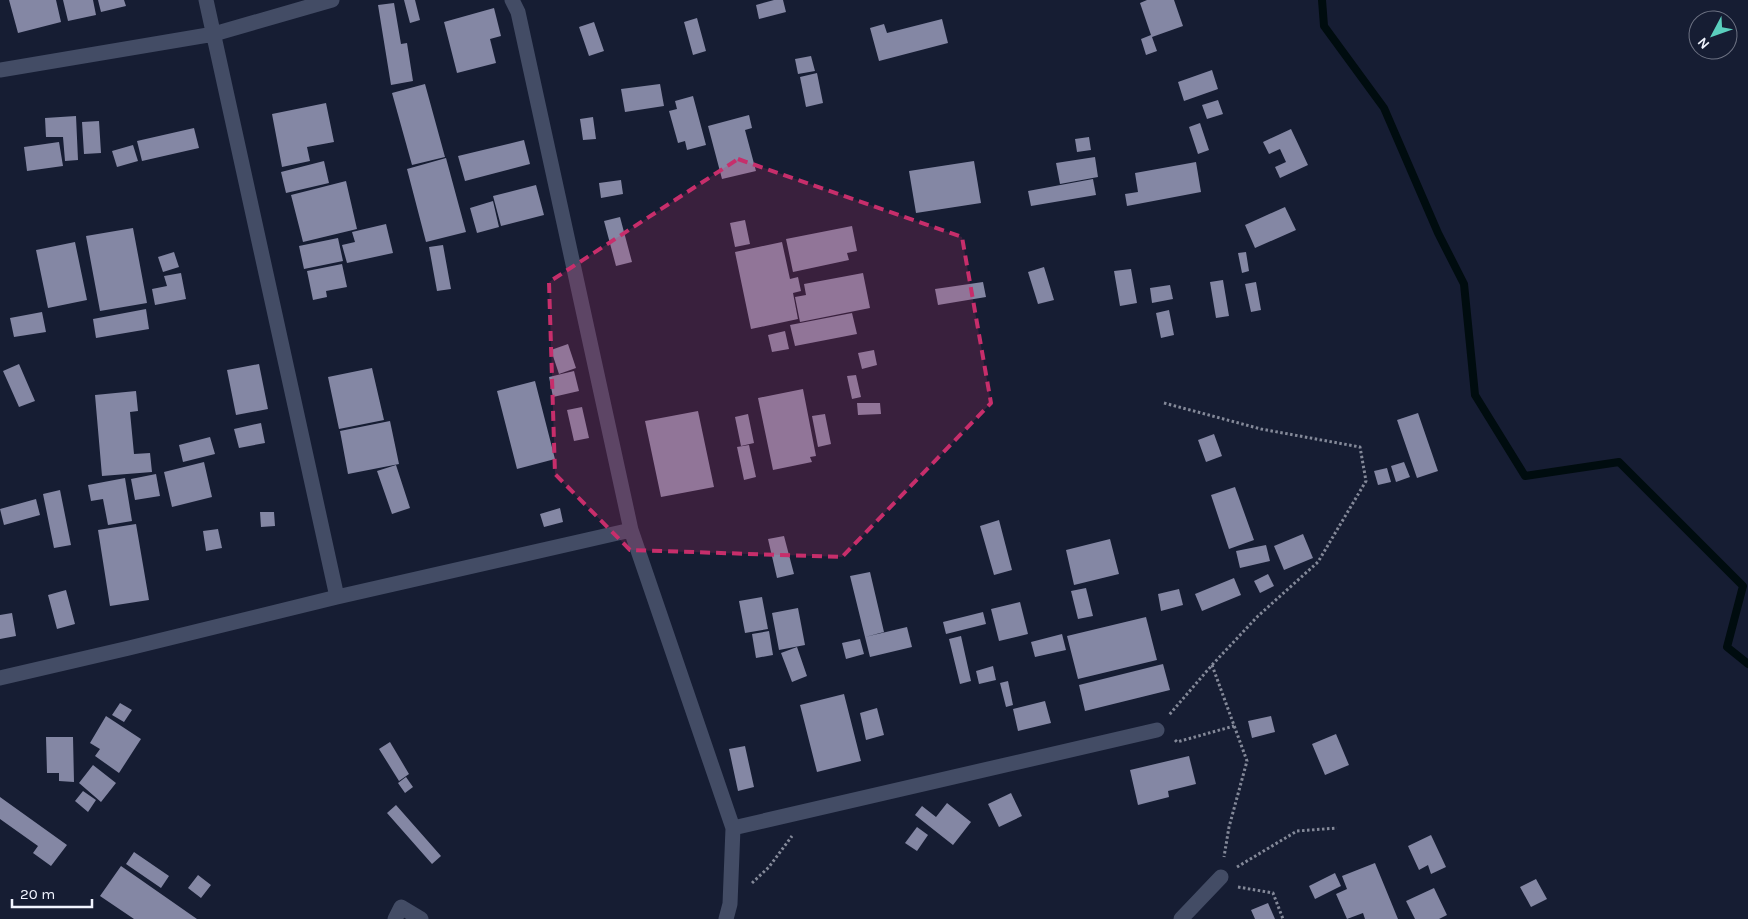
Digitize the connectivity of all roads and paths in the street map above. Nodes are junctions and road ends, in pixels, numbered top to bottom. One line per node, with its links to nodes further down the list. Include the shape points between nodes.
1 (206, 0): 4 (street)
2 (332, 0): 4 (street)
3 (512, 0): 7 (street, via 518,12)
4 (214, 34): 5 (street); 8 (street)
5 (0, 70)
6 (1164, 403): 9 (path, via 1262,429 1360,447 1366,482 1318,562 1258,616)
7 (631, 530): 8 (street); 14 (street)
8 (337, 596): 10 (street)
9 (1212, 666): 11 (path); 12 (path)
10 (0, 678)
11 (1234, 726): 12 (path, via 1177,742); 16 (path, via 1247,761)
12 (1157, 730): 13 (street)
13 (812, 809): 14 (street); 17 (path, via 768,866)
14 (733, 828): 17 (street)
15 (1337, 828): 16 (path, via 1297,831)
16 (1218, 880): 21 (street); 22 (path, via 1273,893)
17 (730, 904): 20 (street)
18 (395, 919): 19 (street, via 401,907)
19 (420, 919)
20 (726, 919)
21 (1181, 919)
22 (1283, 919)

